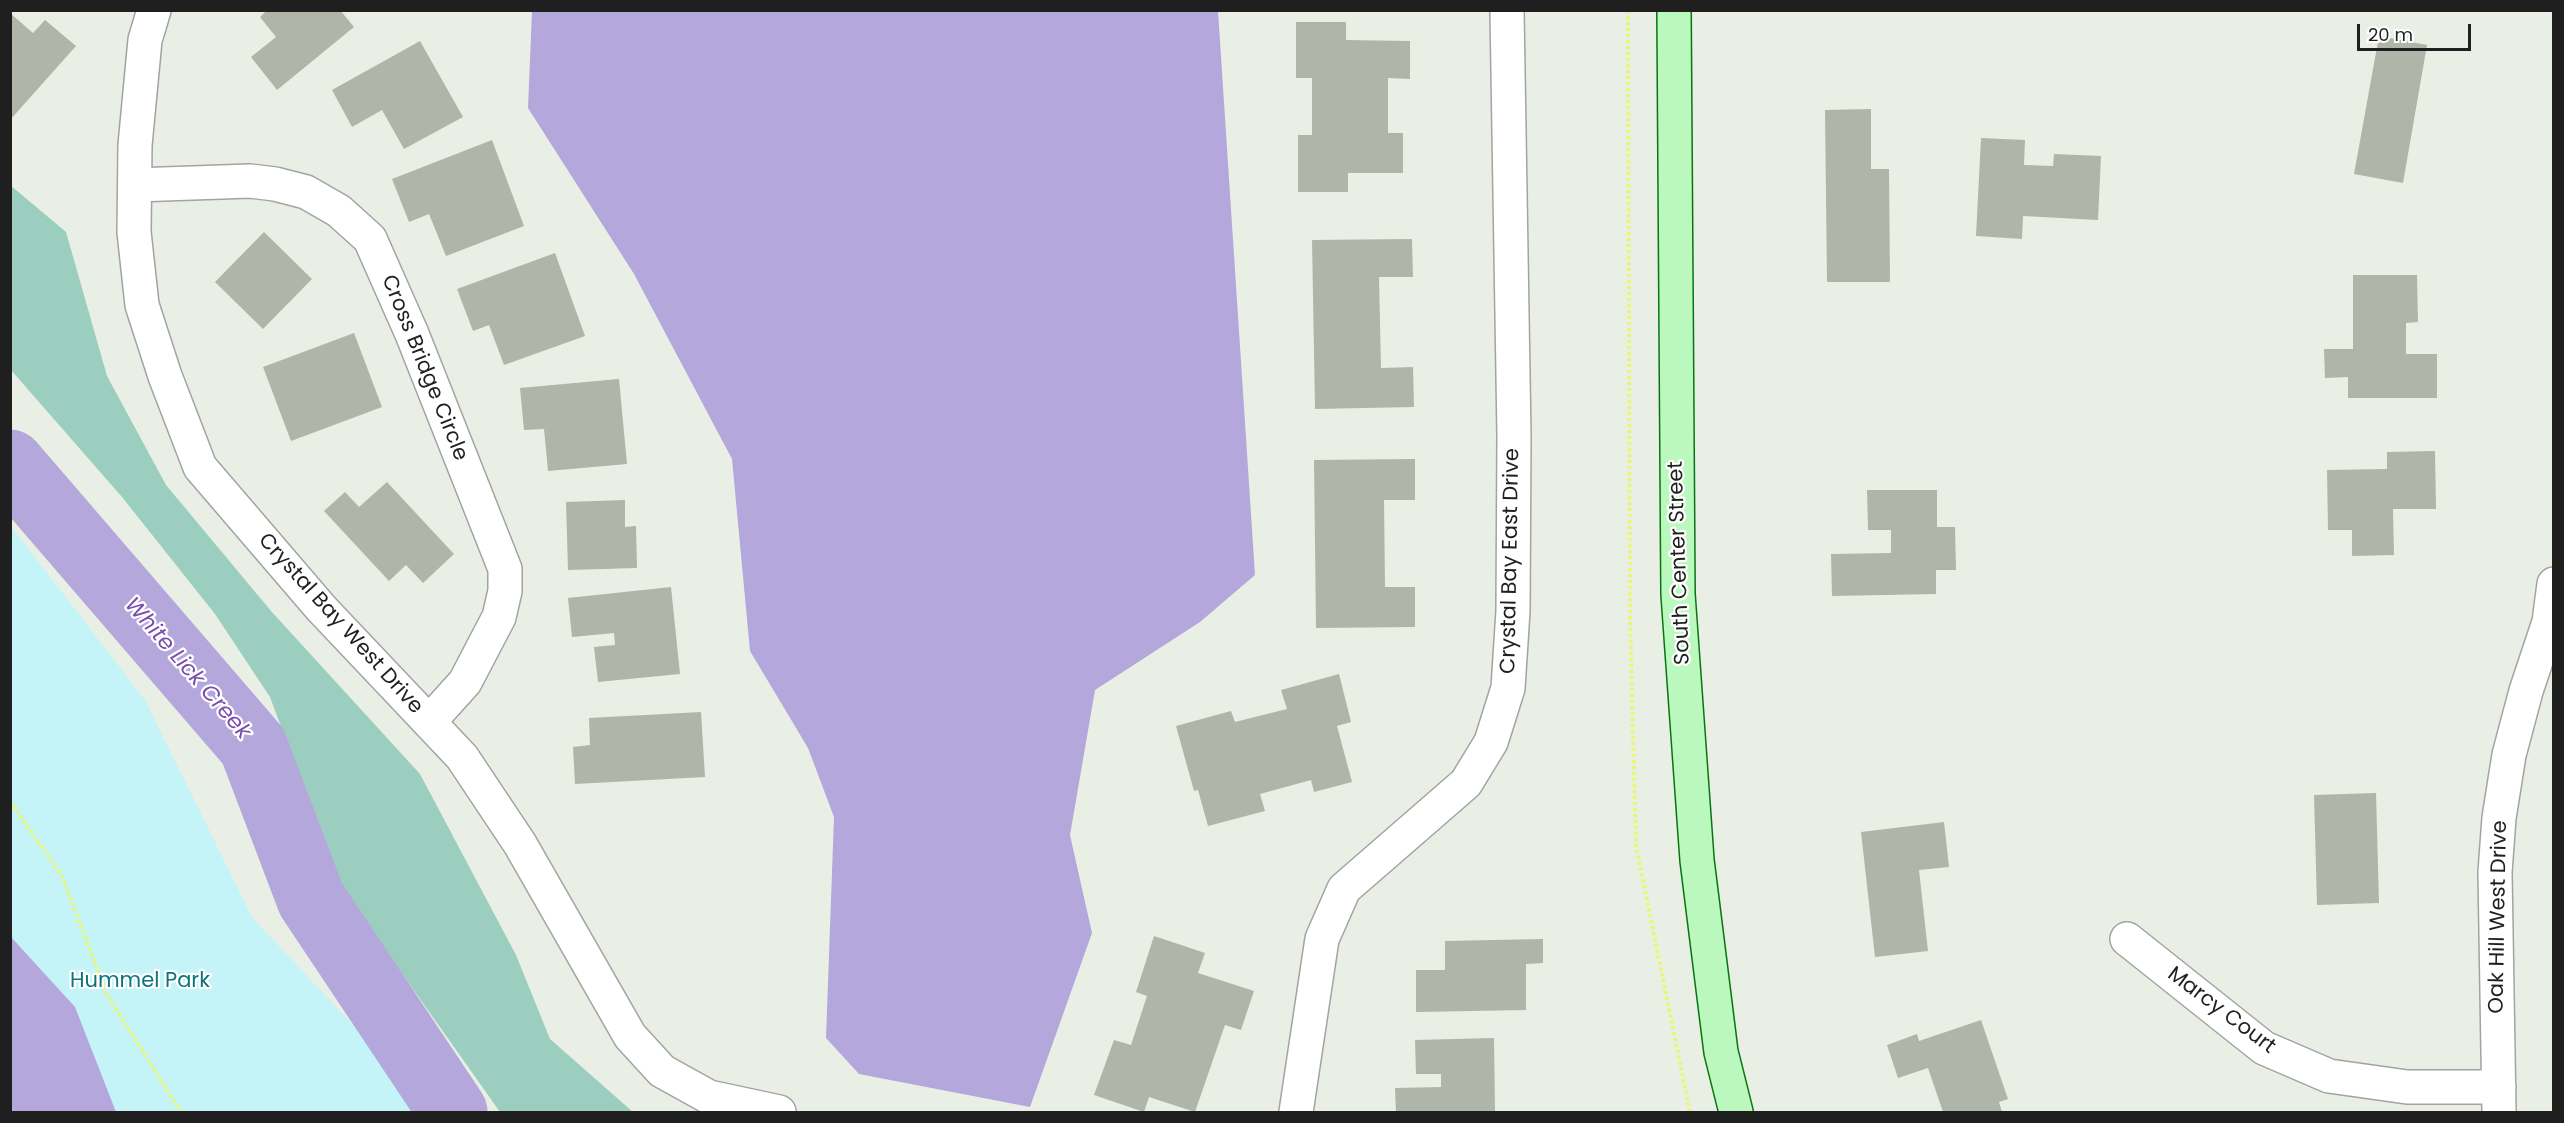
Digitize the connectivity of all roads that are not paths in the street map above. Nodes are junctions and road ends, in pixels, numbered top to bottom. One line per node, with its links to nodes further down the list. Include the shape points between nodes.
1 (154, 10): 4 (street, Crystal Bay West Drive, via 145,40)
2 (1507, 10): 10 (street, Crystal Bay East Drive, via 1514,436 1513,611 1508,688 1491,742 1466,783 1344,889 1322,939)
3 (1674, 10): 11 (main road, South Center Street, via 1678,594 1697,860 1721,1052)
4 (135, 185): 6 (street, Crystal Bay West Drive, via 134,232 142,305 200,467 321,608); 6 (street, Cross Bridge Circle, via 275,184 306,192 339,211 370,238 505,569 499,616 465,682)
5 (2553, 584): 8 (street, Oak Hill West Drive, via 2549,622 2509,755 2499,818 2495,872)
6 (429, 723): 9 (street, Crystal Bay West Drive, via 462,757 520,844 630,1036 662,1071 709,1097)
7 (2127, 939): 8 (street, Marcy Court, via 2264,1048 2329,1076)
8 (2499, 1100)
9 (779, 1113)
10 (1296, 1113)
11 (1736, 1113)

